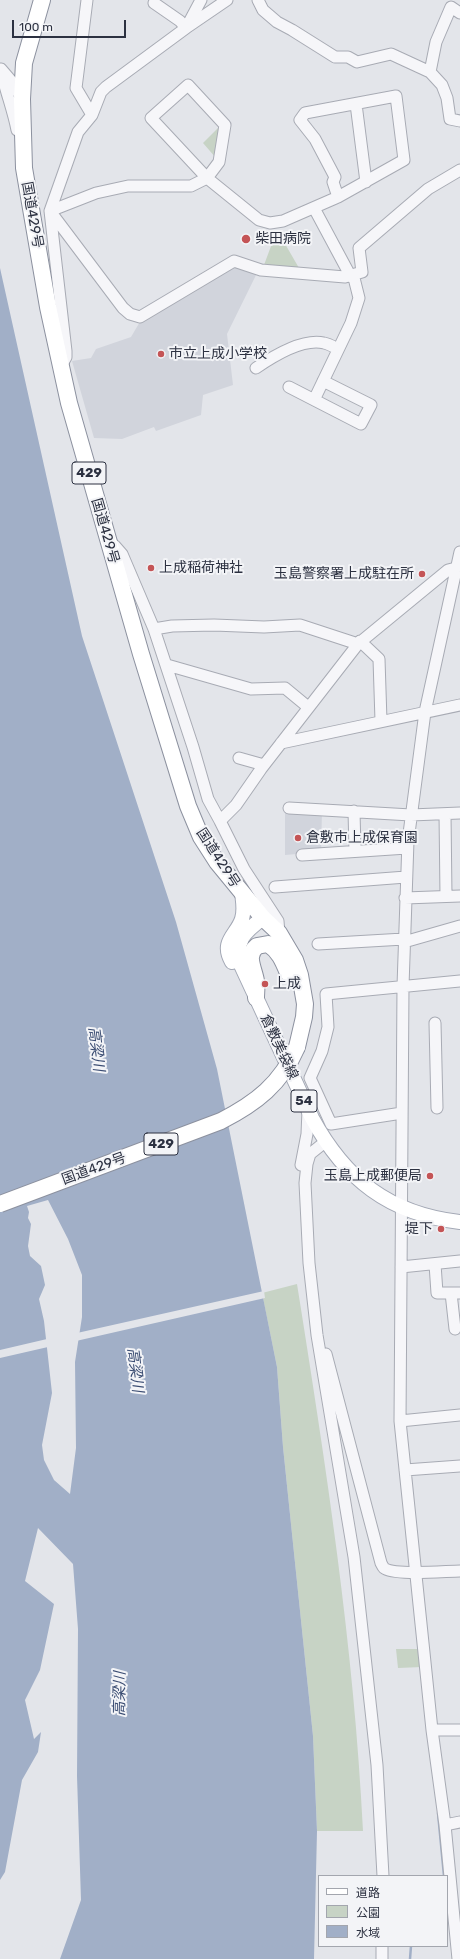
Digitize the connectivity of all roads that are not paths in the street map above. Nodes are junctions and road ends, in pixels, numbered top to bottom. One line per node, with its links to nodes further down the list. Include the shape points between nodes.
1 (42, 0): 11 (highway, 国道429号 / 429, via 24,63)
2 (87, 0): 13 (street, via 76,88)
3 (201, 0): 8 (street)
4 (226, 0): 8 (street)
5 (258, 0): 10 (street, via 263,10 276,22 335,57 348,57 356,62 391,54)
6 (154, 3): 8 (street)
7 (460, 13): 10 (street, via 451,7 436,42)
8 (186, 28): 13 (street, via 106,87 101,92)
9 (0, 68): 11 (street); 15 (street, via 5,92 14,115)
10 (430, 72): 14 (street, via 442,85 450,120)
11 (22, 99): 15 (highway, 国道429号 / 429)
12 (356, 104): 18 (street); 18 (street, via 396,96 404,160); 19 (street, via 305,113 300,120 315,139 335,177 333,182)
13 (92, 115): 21 (street, via 78,132)
14 (460, 121)
15 (24, 168): 24 (highway, 国道429号 / 429)
16 (460, 170): 22 (street, via 428,189 359,248 362,272)
17 (206, 178): 17 (street, via 151,118 188,85 225,125 219,162); 20 (street, via 259,220 283,221); 21 (street, via 191,186 128,186 96,194)
18 (366, 182): 19 (street)
19 (338, 197): 20 (street)
20 (314, 208): 22 (street)
21 (50, 211): 22 (street, via 123,308 130,314 140,317 234,261 261,270); 24 (street, via 66,351 66,357)
22 (351, 277): 23 (street, via 354,278 359,298 351,323)
23 (338, 349): 25 (street, via 323,343 300,345 272,356); 26 (street)
24 (60, 367): 29 (highway, 国道429号 / 429)
25 (256, 368)
26 (323, 381): 28 (street); 28 (street, via 371,405 361,424)
27 (289, 387): 28 (street)
28 (314, 400)
29 (108, 541): 32 (street, via 122,554); 53 (highway, 国道429号 / 429, via 188,806 201,837)
30 (460, 555): 31 (street)
31 (456, 568): 33 (street, via 448,570); 37 (street)
32 (154, 629): 33 (street, via 172,626 300,625); 34 (street)
33 (359, 642): 36 (street); 38 (street, via 379,659)
34 (166, 665): 36 (street, via 251,689 285,688); 47 (street, via 208,799)
35 (460, 705): 37 (street)
36 (308, 708): 39 (street)
37 (425, 712): 38 (street); 46 (street)
38 (381, 721): 39 (street)
39 (281, 743): 41 (street)
40 (239, 758): 41 (street)
41 (264, 765): 47 (street, via 236,805)
42 (290, 808): 43 (street)
43 (354, 811): 46 (street); 49 (street)
44 (460, 813): 45 (street)
45 (445, 814): 46 (street); 54 (street)
46 (410, 815): 48 (street)
47 (220, 821): 59 (street, via 244,869 278,921)
48 (407, 848): 49 (street); 51 (street)
49 (355, 851): 50 (street)
50 (302, 855)
51 (406, 877): 52 (street); 56 (street)
52 (275, 887)
53 (242, 894): 57 (highway, 国道429号 / 429); 63 (main road, via 242,921 229,938 229,948 230,958)
54 (446, 896): 55 (street); 56 (street)
55 (460, 896)
56 (405, 898): 60 (street)
57 (263, 918): 59 (highway, 国道429号 / 429); 63 (main road, 倉敷美袋線 / 54, via 251,926 237,951); 65 (highway, 国道429号 / 429, via 284,953)
58 (460, 926): 60 (street)
59 (279, 933): 68 (highway, 国道429号 / 429, via 295,960 303,988 304,1017)
60 (404, 941): 61 (street); 64 (street)
61 (318, 944)
62 (460, 981): 64 (street)
63 (249, 982): 66 (main road, 倉敷美袋線 / 54)
64 (403, 986): 71 (street); 71 (street, via 326,994 328,1027 322,1051 310,1078 331,1124)
65 (294, 990): 66 (highway, via 280,954 268,944 262,944 254,949 251,955); 68 (highway, 国道429号 / 429)
66 (256, 998): 70 (main road, 倉敷美袋線 / 54)
67 (436, 1023): 69 (street)
68 (294, 1042): 73 (highway, 国道429号 / 429, via 259,1089 232,1108); 74 (highway, 国道429号 / 429, bridge, via 284,1073 250,1105 226,1119)
69 (437, 1108)
70 (308, 1109): 72 (main road, 倉敷美袋線 / 54); 75 (street, via 301,1182)
71 (399, 1114): 76 (street)
72 (325, 1142): 75 (street, via 310,1154 307,1164); 76 (main road, 倉敷美袋線 / 54, via 350,1172 369,1188)
73 (0, 1196)
74 (0, 1204)
75 (306, 1207): 83 (street, via 310,1277)
76 (401, 1207): 77 (main road, 倉敷美袋線 / 54, via 430,1217); 80 (street)
77 (460, 1222)
78 (460, 1261): 79 (street)
79 (435, 1264): 80 (street); 81 (street, via 437,1293)
80 (401, 1267): 85 (street)
81 (456, 1293): 82 (street)
82 (455, 1329)
83 (317, 1335): 89 (street, via 324,1347 334,1378 381,1563 390,1571); 94 (street, via 354,1556 377,1765)
84 (460, 1415): 85 (street)
85 (400, 1421): 87 (street)
86 (460, 1466): 87 (street)
87 (405, 1470): 89 (street)
88 (460, 1570): 89 (street)
89 (413, 1573): 90 (street)
90 (432, 1730): 91 (street); 93 (street)
91 (460, 1730)
92 (460, 1822): 93 (street)
93 (445, 1824): 95 (street)
94 (383, 1875)
95 (450, 1884): 96 (street); 99 (street)
96 (460, 1890)
97 (382, 1947): 98 (street)
98 (382, 1959)
99 (458, 1959)

